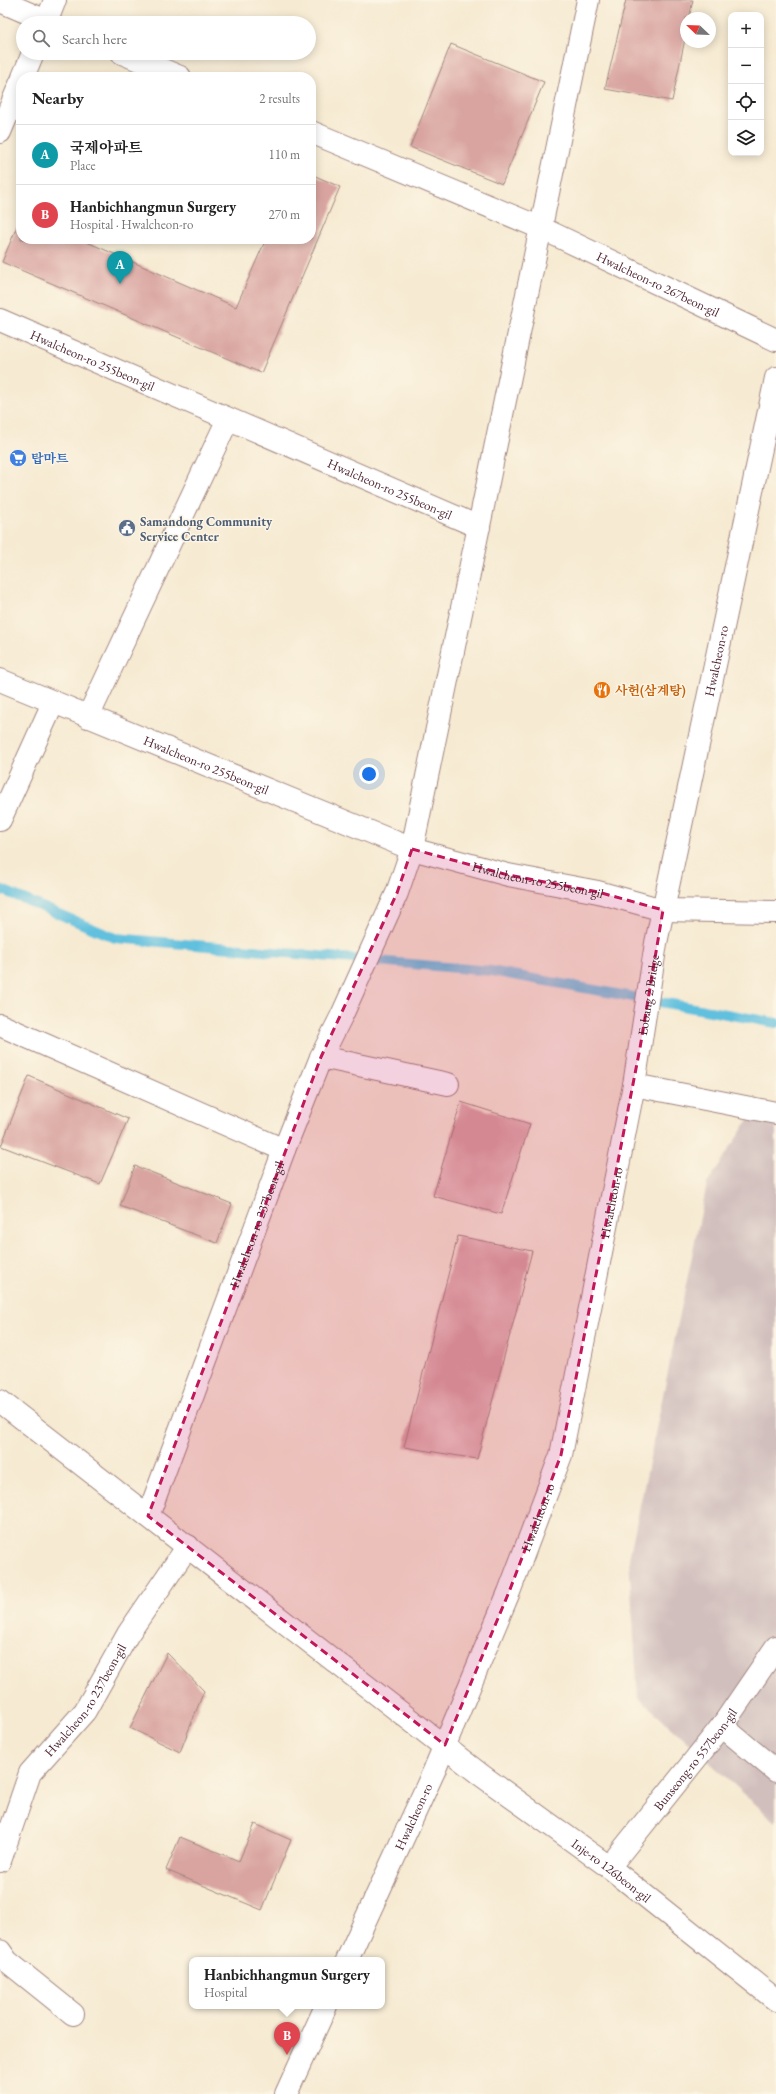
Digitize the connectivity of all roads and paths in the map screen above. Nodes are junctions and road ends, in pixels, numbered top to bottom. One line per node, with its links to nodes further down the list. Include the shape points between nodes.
1 (55, 0): 5 (street)
2 (588, 0): 13 (street)
3 (0, 1): 4 (street)
4 (34, 16)
5 (50, 16)
6 (30, 60): 8 (street)
7 (139, 60): 9 (street)
8 (25, 72)
9 (168, 72)
10 (16, 94): 11 (street)
11 (0, 132)
12 (316, 134): 13 (street, Hwalcheon-ro 267beon-gil)
13 (541, 228): 15 (street, Hwalcheon-ro 267beon-gil); 18 (street)
14 (0, 320): 17 (street, Hwalcheon-ro 255beon-gil)
15 (776, 340)
16 (776, 378): 24 (street, Hwalcheon-ro)
17 (228, 419): 18 (street, Hwalcheon-ro 255beon-gil); 21 (street)
18 (479, 527): 23 (street)
19 (0, 680): 20 (street, Hwalcheon-ro 255beon-gil)
20 (53, 702): 21 (street, Hwalcheon-ro 255beon-gil); 22 (street)
21 (88, 717): 23 (street, Hwalcheon-ro 255beon-gil)
22 (0, 820)
23 (412, 849): 24 (street, Hwalcheon-ro 255beon-gil, via 508,876 598,892); 29 (street, Hwalcheon-ro 237beon-gil, via 397,894)
24 (663, 910): 25 (street, Hwalcheon-ro 255beon-gil); 26 (street, Hwalcheon-ro)
25 (776, 912)
26 (656, 942): 28 (street, Eobang 2 Bridge)
27 (0, 1025): 33 (street)
28 (640, 1048): 31 (street, Hwalcheon-ro)
29 (321, 1056): 30 (street); 33 (street, Hwalcheon-ro 237beon-gil)
30 (448, 1084)
31 (634, 1085): 32 (street); 39 (street, Hwalcheon-ro, via 561,1455 510,1592)
32 (776, 1113)
33 (284, 1150): 35 (street, Hwalcheon-ro 237beon-gil)
34 (0, 1401): 35 (street)
35 (148, 1516): 36 (street)
36 (188, 1546): 39 (street); 41 (street, Hwalcheon-ro 237beon-gil, via 128,1634 84,1711 30,1773)
37 (776, 1647): 38 (street, Bunseong-ro 557beon-gil)
38 (722, 1726): 40 (street); 42 (street, Bunseong-ro 557beon-gil)
39 (445, 1745): 42 (street, Inje-ro 126beon-gil, via 481,1775); 44 (street, Hwalcheon-ro)
40 (776, 1771)
41 (0, 1861)
42 (609, 1867): 45 (street, Inje-ro 126beon-gil)
43 (0, 1951): 47 (street, via 7,1961)
44 (348, 1957)
45 (776, 2000)
46 (325, 2009): 48 (street)
47 (73, 2014)
48 (286, 2094)

